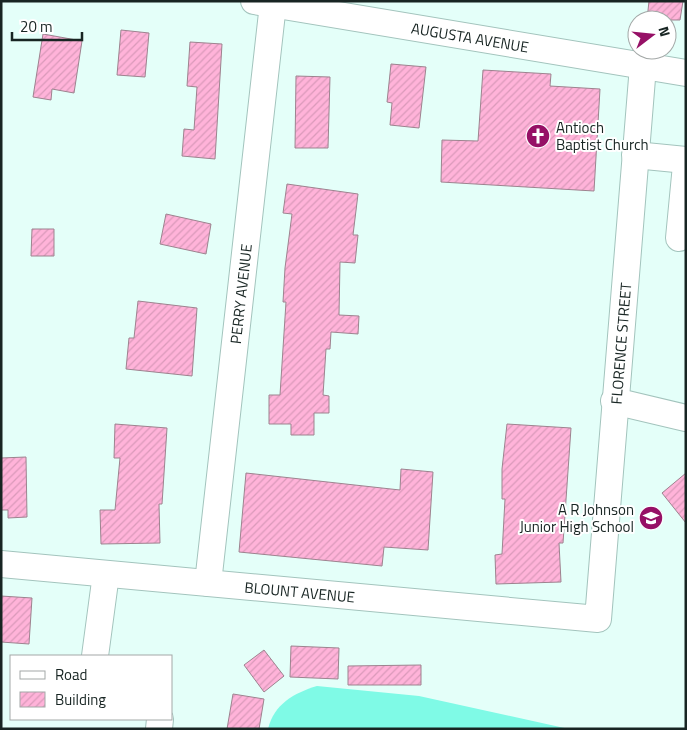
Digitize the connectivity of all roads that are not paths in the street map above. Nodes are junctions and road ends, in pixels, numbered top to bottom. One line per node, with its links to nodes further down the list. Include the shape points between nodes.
1 (263, 3): 2 (street, AUGUSTA AVENUE); 13 (street, PERRY AVENUE)
2 (315, 7): 3 (street, AUGUSTA AVENUE)
3 (643, 66): 4 (street, AUGUSTA AVENUE); 5 (street, FLORENCE STREET)
4 (686, 73)
5 (636, 155): 6 (street); 9 (street, FLORENCE STREET)
6 (686, 160)
7 (686, 165): 8 (street)
8 (679, 238)
9 (614, 401): 10 (street); 14 (street, FLORENCE STREET)
10 (686, 418)
11 (1, 564): 12 (street, BLOUNT AVENUE)
12 (106, 574): 13 (street, BLOUNT AVENUE); 15 (street)
13 (208, 583): 14 (street, BLOUNT AVENUE)
14 (598, 620)
15 (95, 655)

